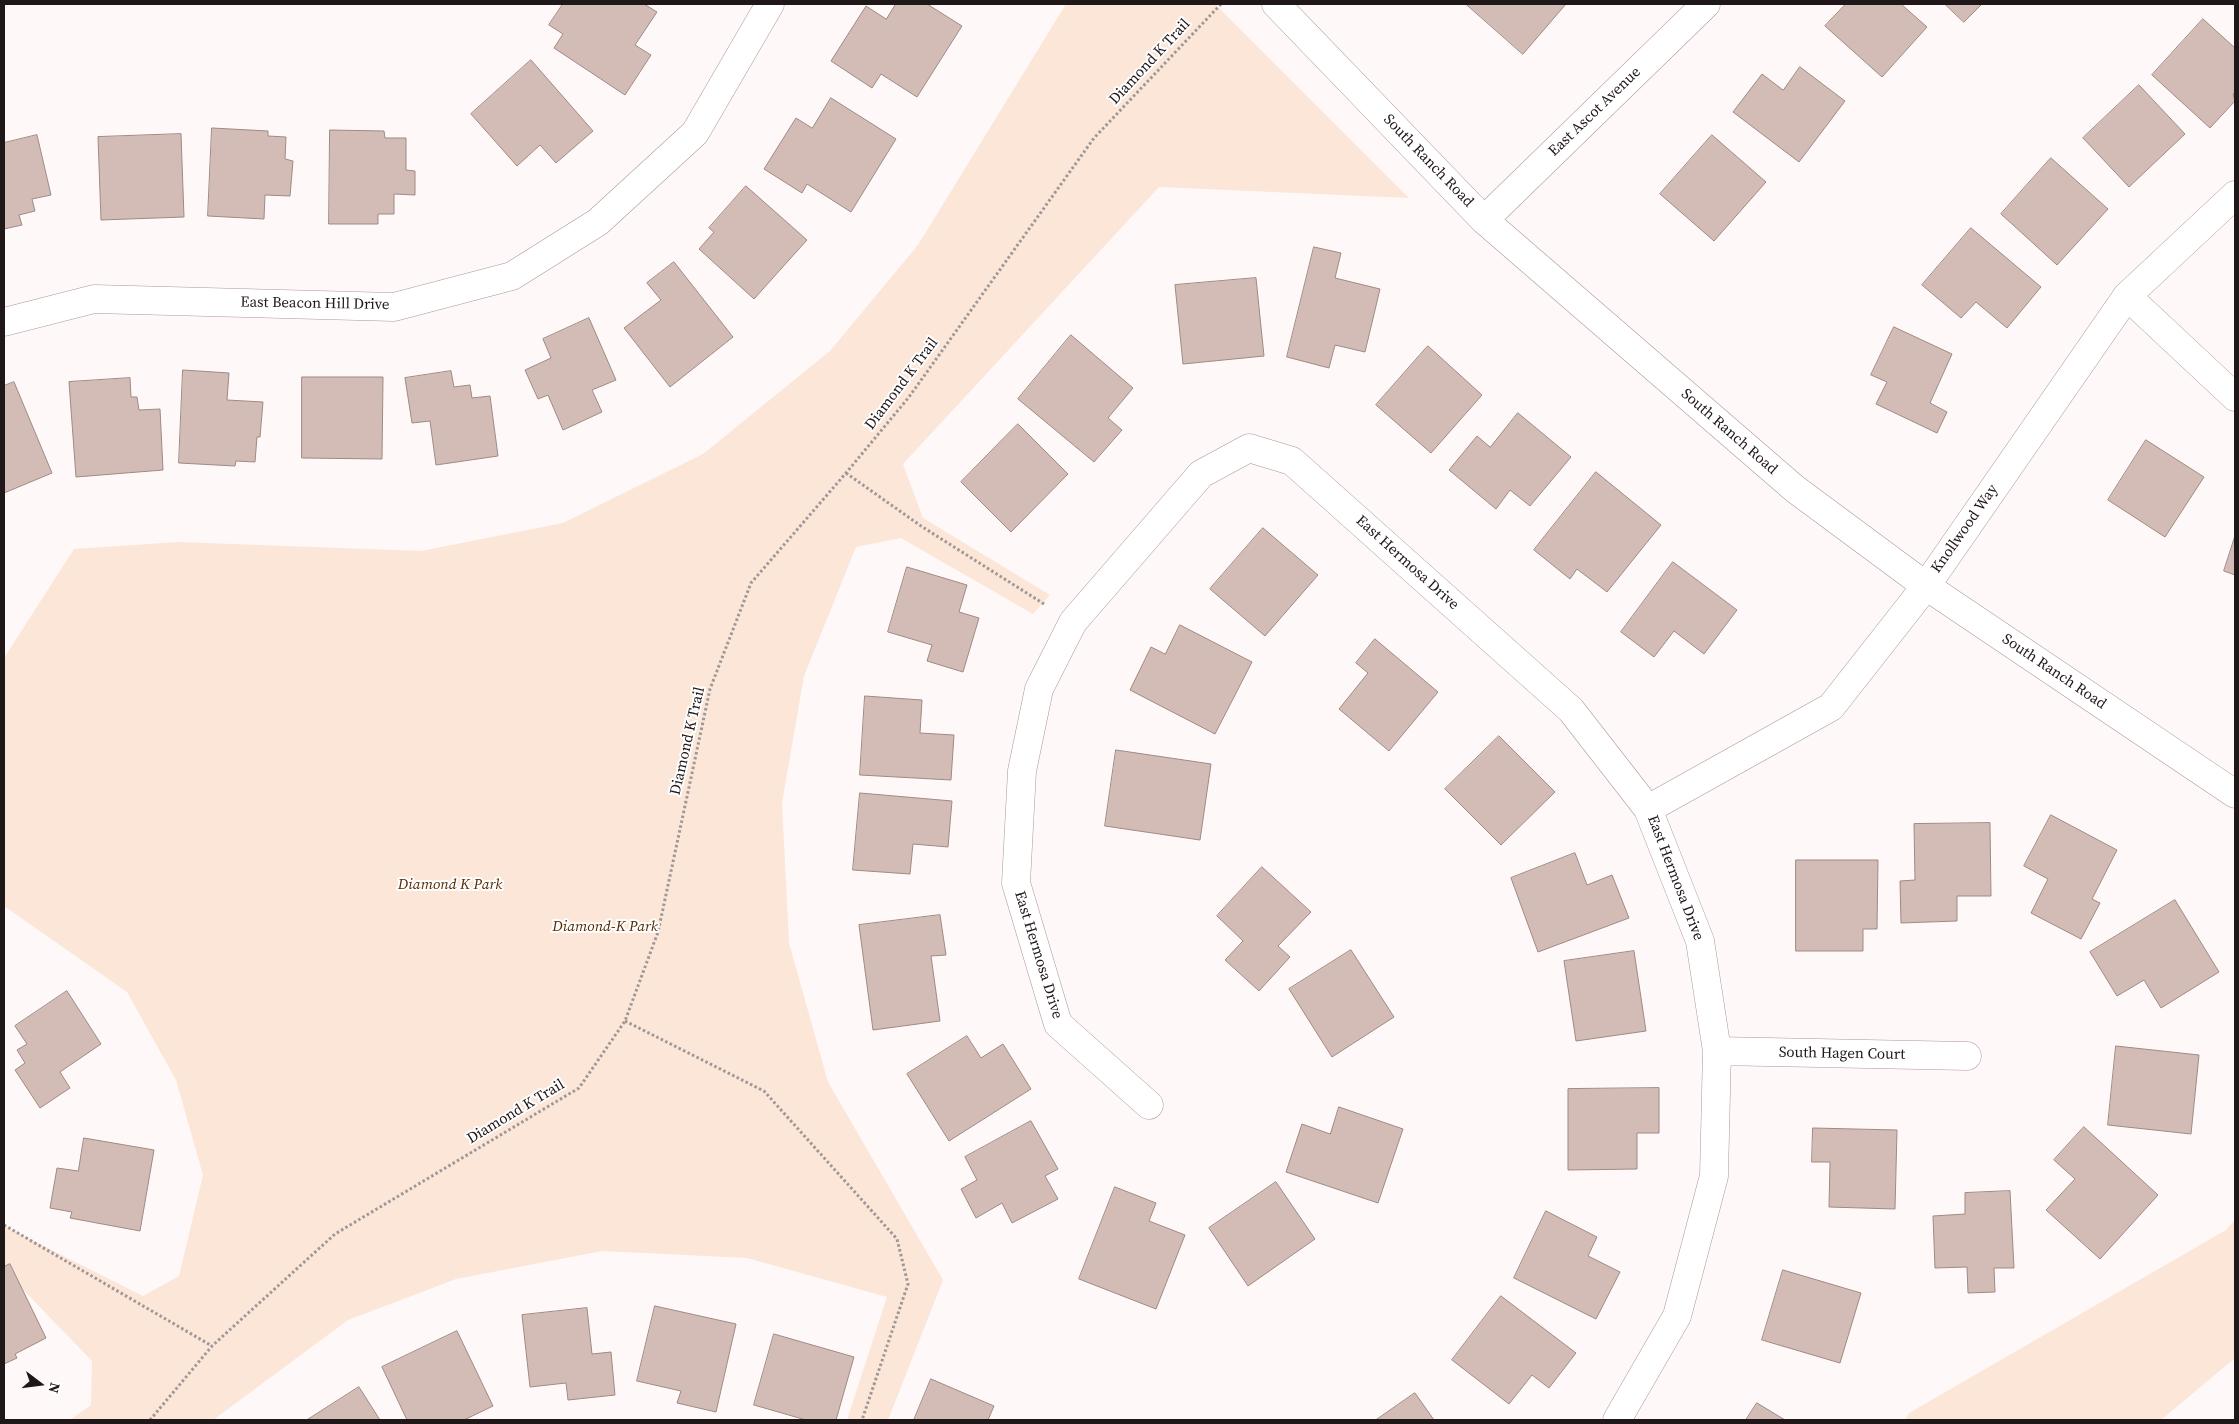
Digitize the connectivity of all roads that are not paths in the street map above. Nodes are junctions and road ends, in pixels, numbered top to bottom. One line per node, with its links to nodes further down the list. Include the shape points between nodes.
1 (770, 4): 7 (street, East Beacon Hill Drive, via 695,133 598,222 512,276 394,307 94,299)
2 (1276, 4): 5 (street, South Ranch Road)
3 (1706, 4): 5 (street, East Ascot Avenue)
4 (2235, 195): 6 (street, Knollwood Way)
5 (1484, 220): 9 (street, South Ranch Road, via 1795,489)
6 (2127, 296): 8 (street); 9 (street, Knollwood Way)
7 (4, 322)
8 (2235, 397)
9 (1926, 586): 10 (street, South Ranch Road); 11 (street, Knollwood Way, via 1831,707)
10 (2235, 794)
11 (1648, 809): 12 (street, East Hermosa Drive, via 1700,941); 14 (street, East Hermosa Drive, via 1571,710 1292,461 1249,448 1201,474 1073,622 1039,689 1022,771 1016,883 1058,1024)
12 (1716, 1051): 13 (street, South Hagen Court); 15 (street, East Hermosa Drive, via 1714,1176 1677,1316)
13 (1967, 1056)
14 (1149, 1106)
15 (1617, 1420)

